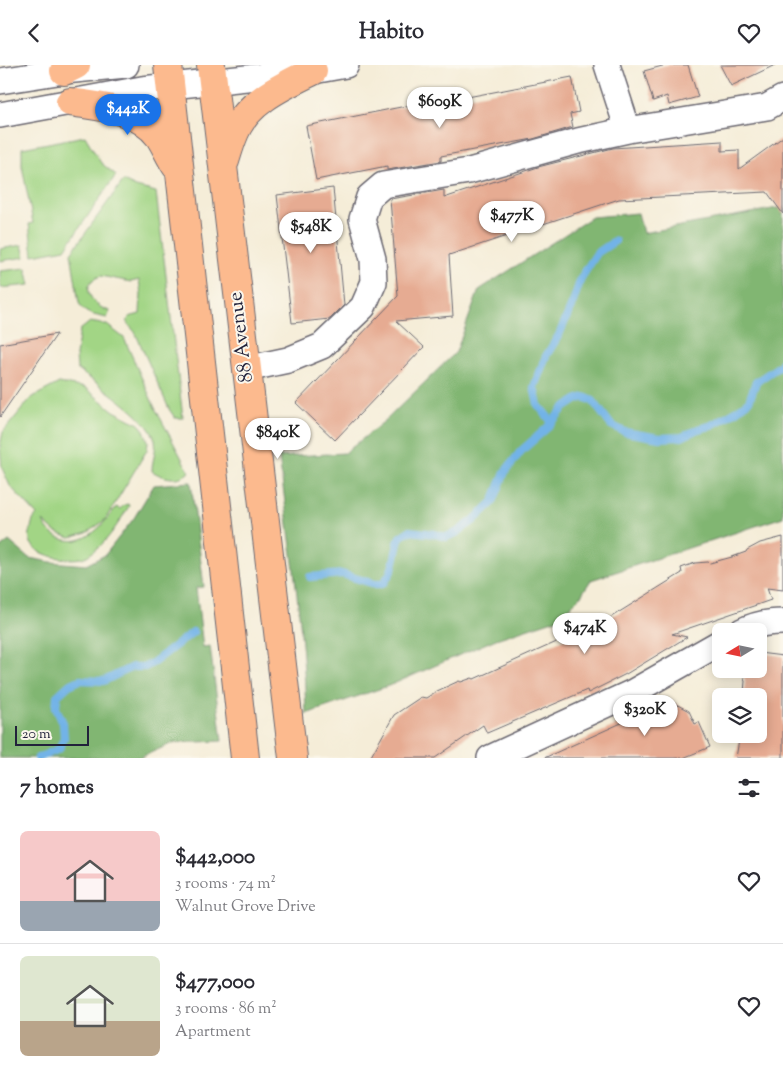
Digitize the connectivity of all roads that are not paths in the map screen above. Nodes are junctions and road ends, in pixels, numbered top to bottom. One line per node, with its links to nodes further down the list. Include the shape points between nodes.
1 (126, 65): 4 (street)
2 (346, 65): 5 (street)
3 (608, 65): 12 (street)
4 (70, 68): 8 (street)
5 (313, 71): 6 (street); 13 (main road, via 274,90 252,109 236,130)
6 (212, 73): 7 (street); 13 (main road, 88 Avenue)
7 (169, 75): 10 (street, via 142,89); 14 (main road)
8 (0, 81)
9 (783, 98): 12 (street, via 767,107)
10 (70, 102): 11 (street); 14 (main road, via 118,109 139,118 158,135)
11 (0, 115)
12 (628, 130): 15 (street, via 468,171 383,185 370,197 362,219 373,259 374,282 364,307 322,346 288,360)
13 (223, 167): 15 (main road, 88 Avenue)
14 (182, 177): 19 (main road)
15 (246, 369): 20 (main road, 88 Avenue)
16 (783, 622): 17 (street)
17 (768, 623)
18 (712, 647): 21 (street, via 633,692)
19 (245, 758)
20 (293, 758)
21 (490, 758)

